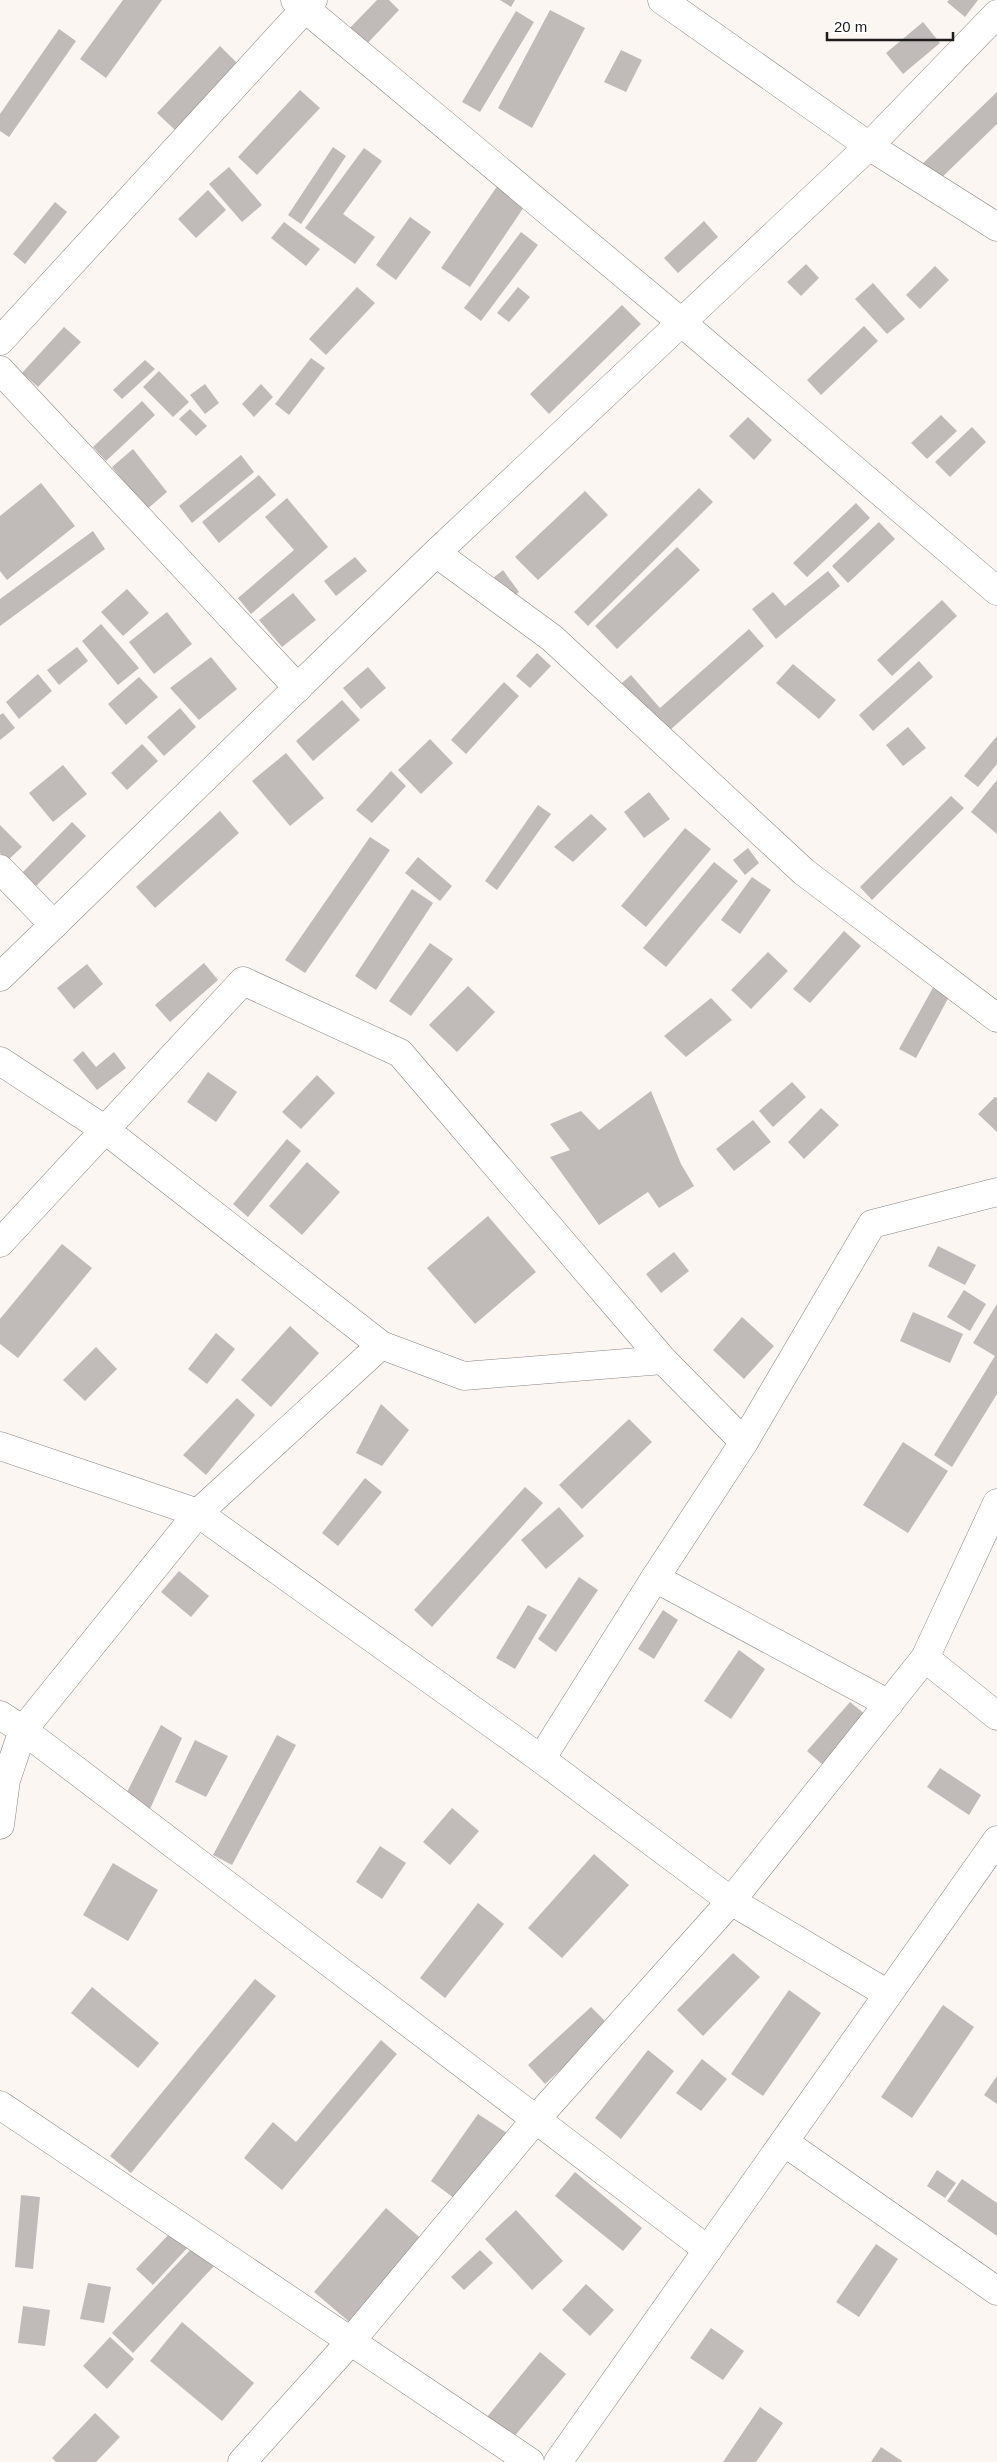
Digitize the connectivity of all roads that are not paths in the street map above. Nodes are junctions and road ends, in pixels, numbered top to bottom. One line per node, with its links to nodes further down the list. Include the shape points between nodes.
1 (662, 0): 4 (street)
2 (304, 2): 6 (street); 7 (street)
3 (997, 14): 4 (street)
4 (869, 146): 5 (street); 6 (street)
5 (997, 227)
6 (680, 322): 9 (street); 10 (street)
7 (0, 341)
8 (0, 370): 11 (street)
9 (436, 553): 11 (street); 15 (street, via 552,638 804,872)
10 (997, 591)
11 (298, 688): 13 (street)
12 (0, 869): 13 (street)
13 (54, 925): 14 (street)
14 (0, 977)
15 (997, 1018)
16 (0, 1060): 17 (street)
17 (104, 1129): 19 (street); 20 (street); 21 (street, via 243,981 400,1053)
18 (997, 1192): 22 (street, via 872,1224)
19 (0, 1243)
20 (381, 1345): 21 (street, via 464,1376); 25 (street)
21 (663, 1360): 22 (street)
22 (744, 1442): 26 (street)
23 (0, 1446): 25 (street)
24 (997, 1503): 27 (street)
25 (198, 1513): 31 (street); 32 (street)
26 (655, 1578): 28 (street); 32 (street)
27 (925, 1658): 28 (street); 30 (street)
28 (889, 1704): 36 (street)
29 (0, 1715): 31 (street)
30 (997, 1716)
31 (23, 1730): 33 (street); 39 (street)
32 (541, 1759): 36 (street)
33 (3, 1785): 34 (street)
34 (0, 1825)
35 (997, 1840): 37 (street)
36 (731, 1900): 37 (street); 39 (street)
37 (888, 1994): 40 (street)
38 (0, 2105): 43 (street)
39 (536, 2119): 41 (street); 43 (street)
40 (784, 2142): 41 (street); 42 (street)
41 (708, 2250): 46 (street)
42 (997, 2291)
43 (351, 2341): 44 (street); 45 (street)
44 (242, 2462)
45 (530, 2462)
46 (558, 2462)

